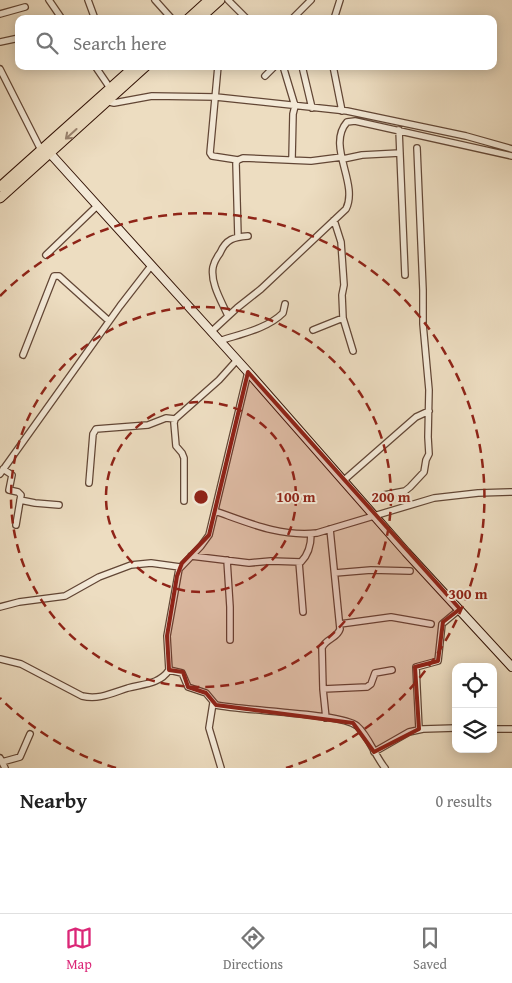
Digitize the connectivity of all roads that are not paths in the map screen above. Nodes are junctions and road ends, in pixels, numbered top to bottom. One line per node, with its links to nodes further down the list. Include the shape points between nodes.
1 (49, 0): 11 (street)
2 (88, 0): 12 (street)
3 (209, 0): 14 (main road)
4 (220, 0): 15 (main road)
5 (228, 0): 16 (street)
6 (311, 0): 17 (street)
7 (340, 0): 18 (street)
8 (158, 1): 13 (street)
9 (25, 7): 10 (street)
10 (0, 14)
11 (59, 15)
12 (94, 15)
13 (169, 15)
14 (192, 15)
15 (203, 15)
16 (243, 15)
17 (296, 15)
18 (335, 15)
19 (15, 39): 20 (street)
20 (0, 42)
21 (98, 70): 31 (street)
22 (127, 70): 31 (main road)
23 (141, 70): 32 (main road)
24 (218, 70): 33 (street)
25 (271, 70): 30 (street)
26 (284, 70): 34 (street)
27 (303, 70): 35 (street)
28 (334, 70): 36 (street)
29 (1, 72): 40 (street)
30 (265, 76)
31 (110, 88): 32 (main road)
32 (103, 100): 33 (street, via 123,102 152,96); 40 (main road)
33 (215, 100): 34 (street); 45 (street, via 210,155)
34 (294, 108): 35 (street); 44 (street)
35 (312, 108): 36 (street)
36 (346, 115): 37 (street, via 354,121); 39 (street, via 466,136); 43 (street, via 339,139)
37 (399, 130): 41 (street); 42 (street)
38 (417, 148): 66 (street)
39 (512, 149)
40 (45, 150): 46 (main road); 47 (main road); 48 (main road)
41 (400, 153): 43 (street); 54 (street)
42 (512, 156)
43 (342, 158): 44 (street); 49 (street, via 348,201 346,209)
44 (292, 159): 45 (street)
45 (238, 160): 51 (street)
46 (0, 186)
47 (0, 198)
48 (97, 206): 52 (street); 53 (main road)
49 (334, 220): 56 (street); 57 (street, via 341,242)
50 (248, 236): 51 (street)
51 (238, 237): 56 (street, via 231,238 222,248 213,267 217,291)
52 (46, 255)
53 (152, 266): 58 (street); 60 (main road)
54 (406, 275)
55 (285, 304): 61 (street, via 283,313 273,321)
56 (228, 316): 60 (street)
57 (343, 318): 59 (street); 62 (street)
58 (109, 321): 63 (street, via 59,276 54,276); 68 (street)
59 (313, 330)
60 (211, 332): 61 (main road)
61 (219, 341): 64 (main road)
62 (353, 351)
63 (23, 355)
64 (237, 360): 65 (main road); 67 (street)
65 (248, 372): 69 (main road); 76 (street)
66 (429, 411): 69 (street, via 416,416); 72 (street, via 429,454 424,472 405,491)
67 (175, 419): 70 (street, via 166,418 148,425 96,429); 74 (street, via 176,446 184,458)
68 (2, 472): 73 (street, via 12,475 9,490 20,494)
69 (343, 480): 77 (main road)
70 (90, 483)
71 (512, 492): 77 (street, via 434,498)
72 (384, 495)
73 (20, 500): 75 (street); 78 (street)
74 (184, 501)
75 (59, 505)
76 (215, 511): 80 (street, via 272,530); 81 (street, via 206,540)
77 (374, 516): 79 (street); 88 (main road)
78 (16, 525)
79 (330, 529): 80 (street); 86 (street)
80 (311, 534): 83 (street, via 310,549 304,560)
81 (191, 556): 82 (street); 84 (street)
82 (227, 560): 83 (street); 92 (street)
83 (299, 562): 89 (street)
84 (180, 567): 87 (street, via 151,563 131,565 99,577 65,596); 95 (street, via 167,636)
85 (410, 571): 86 (street)
86 (335, 573): 90 (street)
87 (0, 607)
88 (460, 609): 94 (main road); 101 (street, via 442,624 438,661 416,668)
89 (303, 612)
90 (340, 624): 91 (street, via 391,617); 97 (street, via 340,632 326,641 322,648)
91 (431, 624)
92 (230, 640)
93 (0, 659): 95 (street, via 21,664 90,698 155,682)
94 (512, 667)
95 (170, 670): 98 (street, via 182,673 188,687 206,693)
96 (392, 670): 97 (street, via 374,673 371,684 367,686)
97 (323, 689): 99 (street)
98 (214, 704): 99 (street); 107 (street, via 210,728)
99 (326, 718): 105 (street, via 356,725)
100 (452, 728): 101 (street)
101 (420, 729): 105 (street)
102 (497, 729): 103 (street)
103 (512, 730)
104 (30, 734): 106 (street, via 20,757)
105 (374, 752): 108 (street)
106 (2, 763)
107 (221, 768)
108 (385, 768)

